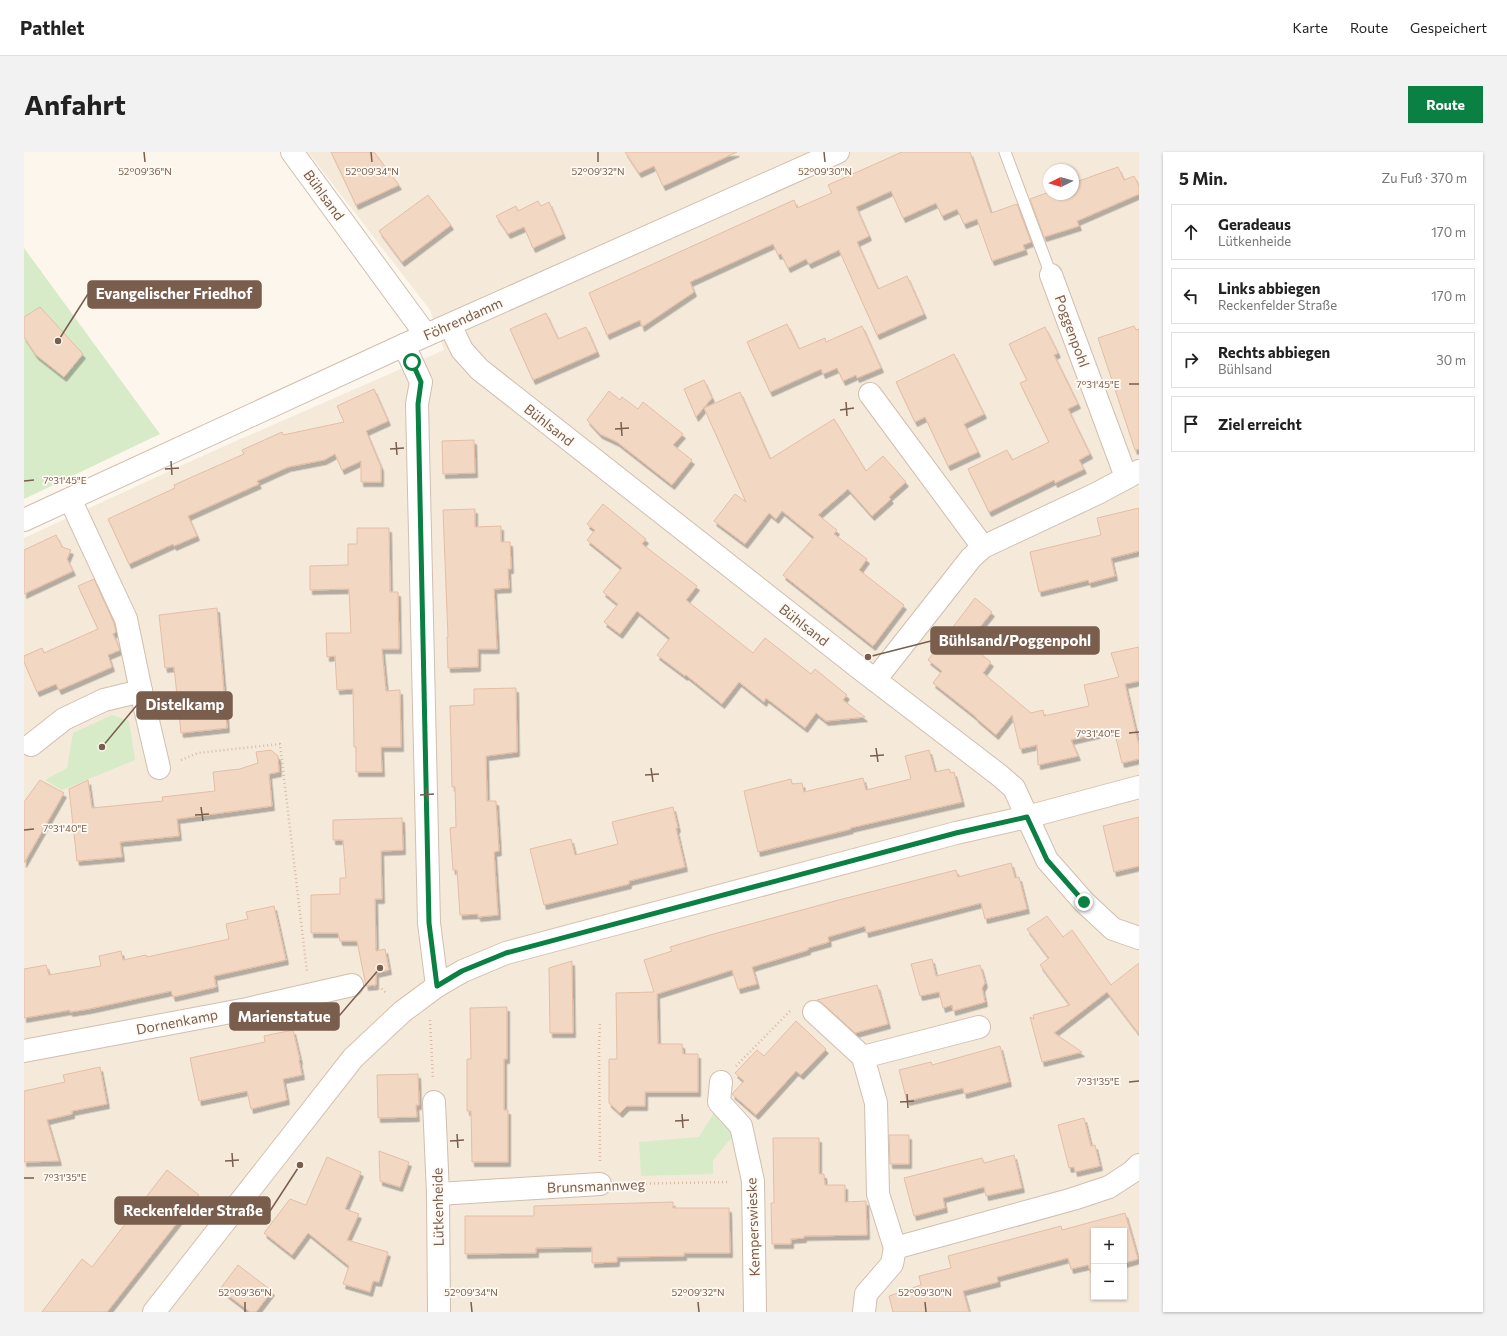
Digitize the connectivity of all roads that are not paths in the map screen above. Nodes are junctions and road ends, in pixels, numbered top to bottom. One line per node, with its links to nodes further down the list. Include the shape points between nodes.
1 (292, 152): 6 (street, Bühlsand)
2 (838, 152): 5 (street, Föhrendamm)
3 (1005, 152): 4 (lane)
4 (1051, 275): 9 (street, Poggenpohl)
5 (450, 324): 6 (street, Föhrendamm); 13 (street, Bühlsand, via 462,350 478,369)
6 (426, 335): 7 (street, Föhrendamm)
7 (404, 345): 10 (street, Föhrendamm); 21 (street, via 421,382 418,404 429,923)
8 (870, 394): 12 (street)
9 (1133, 474): 12 (street, Poggenpohl)
10 (70, 499): 11 (street, Föhrendamm); 14 (street, via 126,619)
11 (24, 520)
12 (983, 547): 13 (street, Poggenpohl, via 971,558)
13 (875, 680): 18 (street, Bühlsand, via 1014,788)
14 (140, 692): 15 (street, via 104,700 64,719); 16 (street)
15 (30, 745)
16 (159, 768)
17 (1139, 787): 18 (street)
18 (1027, 817): 19 (street, Bühlsand, via 1047,860 1084,902 1113,929); 21 (street, via 956,833 506,953 462,971)
19 (1139, 938)
20 (352, 985): 24 (street, Dornenkamp, via 247,1009)
21 (437, 986): 32 (street, via 402,1012 353,1058)
22 (814, 1012): 25 (street)
23 (979, 1027): 25 (street)
24 (24, 1051)
25 (863, 1057): 31 (street, via 876,1103 878,1194)
26 (721, 1082): 34 (street, Kemperswieske, via 719,1102 741,1126 753,1181)
27 (434, 1102): 30 (street, Lütkenheide)
28 (1139, 1165): 31 (street, via 1109,1187)
29 (600, 1184): 30 (street, Brunsmannweg)
30 (438, 1194): 33 (street, Lütkenheide)
31 (895, 1248): 35 (street, via 892,1264 866,1294)
32 (154, 1312)
33 (439, 1312)
34 (755, 1312)
35 (864, 1312)

